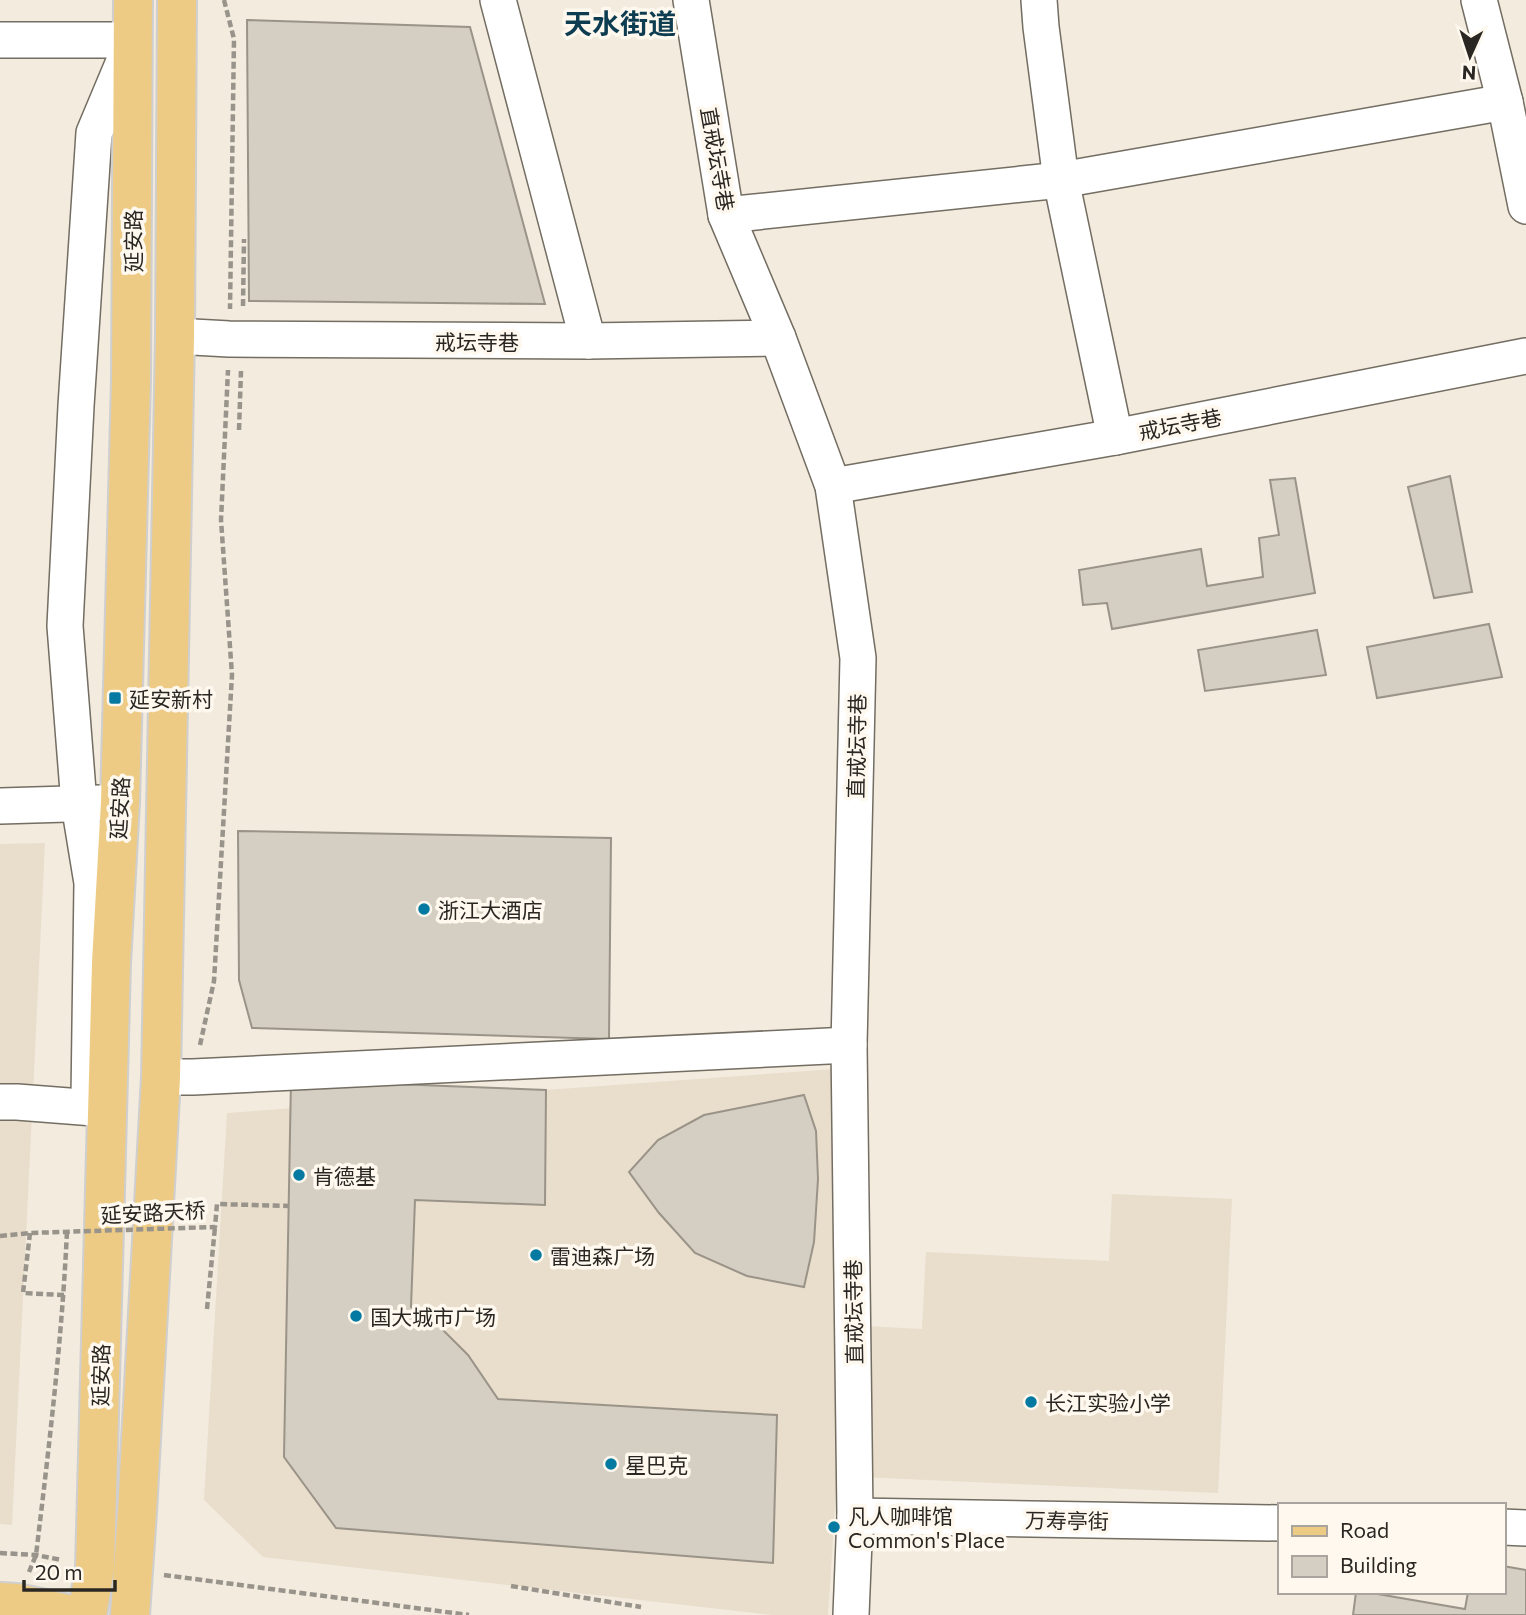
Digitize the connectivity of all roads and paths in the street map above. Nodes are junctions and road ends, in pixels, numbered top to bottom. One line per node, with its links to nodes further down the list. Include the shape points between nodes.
1 (133, 0): 9 (main road, 延安路)
2 (177, 0): 16 (main road, 延安路)
3 (225, 0): 19 (path, via 234,39)
4 (498, 0): 18 (street)
5 (691, 0): 13 (street, 直戒坛寺巷)
6 (1039, 0): 11 (street)
7 (1479, 0): 10 (street)
8 (0, 40): 9 (street)
9 (133, 40): 24 (main road, 延安路, via 131,380); 25 (street, via 94,133 65,626)
10 (1505, 102): 11 (street); 12 (street)
11 (1061, 180): 13 (street); 22 (street)
12 (1526, 206)
13 (726, 215): 17 (street, 直戒坛寺巷)
14 (244, 239): 15 (path)
15 (243, 308)
16 (175, 336): 19 (street, 戒坛寺巷); 28 (main road, 延安路)
17 (778, 338): 18 (street, 戒坛寺巷); 23 (street, 直戒坛寺巷)
18 (588, 341): 19 (street, 戒坛寺巷)
19 (236, 353): 21 (path); 28 (path, via 221,520 232,674 214,981)
20 (1526, 356): 22 (street, 戒坛寺巷)
21 (239, 430)
22 (1115, 437): 23 (street, 戒坛寺巷)
23 (833, 486): 27 (street, 直戒坛寺巷, via 859,658)
24 (120, 802): 25 (street); 30 (main road, 延安路)
25 (79, 804): 26 (street); 30 (street, via 92,883)
26 (0, 806)
27 (849, 1045): 28 (street); 39 (street, 直戒坛寺巷)
28 (177, 1077): 45 (main road, 延安路)
29 (0, 1102): 30 (street)
30 (98, 1109): 44 (main road); 50 (main road, 延安路, via 95,1568)
31 (289, 1206): 33 (path, 延安路天桥, bridge, via 217,1204)
32 (186, 1217): 34 (path)
33 (215, 1227): 35 (path, 延安路天桥, bridge); 38 (path)
34 (185, 1231)
35 (30, 1233): 36 (path, 延安路天桥, bridge); 37 (path, via 23,1293)
36 (0, 1236)
37 (64, 1295)
38 (207, 1308)
39 (855, 1516): 40 (street, 万寿亭街); 53 (street, 直戒坛寺巷)
40 (1278, 1523)
41 (1505, 1527): 42 (street)
42 (1526, 1528)
43 (0, 1553): 44 (path)
44 (70, 1562): 50 (main road)
45 (134, 1572): 51 (main road, 延安路); 52 (path)
46 (511, 1586): 48 (path)
47 (0, 1602): 49 (main road)
48 (641, 1607)
49 (74, 1615)
50 (87, 1615)
51 (130, 1615)
52 (469, 1615)
53 (851, 1615)

